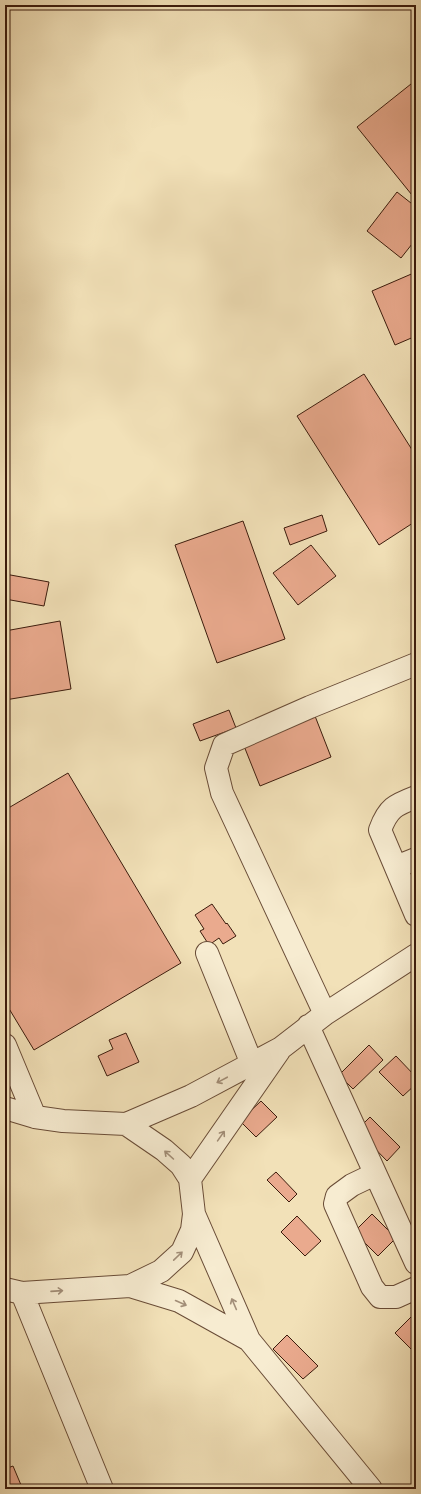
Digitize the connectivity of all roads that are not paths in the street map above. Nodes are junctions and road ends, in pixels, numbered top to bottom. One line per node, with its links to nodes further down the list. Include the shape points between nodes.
1 (416, 664): 8 (street, via 224,745 216,768 222,793)
2 (416, 797): 4 (street, via 399,803 385,816 380,830)
3 (416, 859): 4 (street)
4 (396, 867): 5 (street)
5 (416, 915)
6 (207, 953): 11 (street)
7 (416, 955): 8 (street)
8 (317, 1020): 10 (street); 15 (street)
9 (5, 1045): 13 (street)
10 (281, 1048): 11 (street); 16 (street, one-way to 10)
11 (252, 1064): 14 (street, one-way to 14, via 191,1096)
12 (5, 1108): 13 (street)
13 (35, 1117): 14 (street)
14 (126, 1124): 16 (street, one-way to 14, via 181,1165 164,1150)
15 (374, 1174): 18 (street); 20 (street, via 337,1196 334,1204 372,1287 380,1297 396,1297)
16 (190, 1179): 17 (street)
17 (194, 1214): 19 (street, one-way to 17, via 161,1271 182,1252 192,1230); 22 (street, one-way to 17)
18 (416, 1263)
19 (130, 1286): 21 (street, one-way to 19); 22 (street, one-way to 22, via 179,1301)
20 (416, 1288)
21 (14, 1291): 23 (street)
22 (249, 1340): 24 (street)
23 (102, 1489)
24 (372, 1489)

